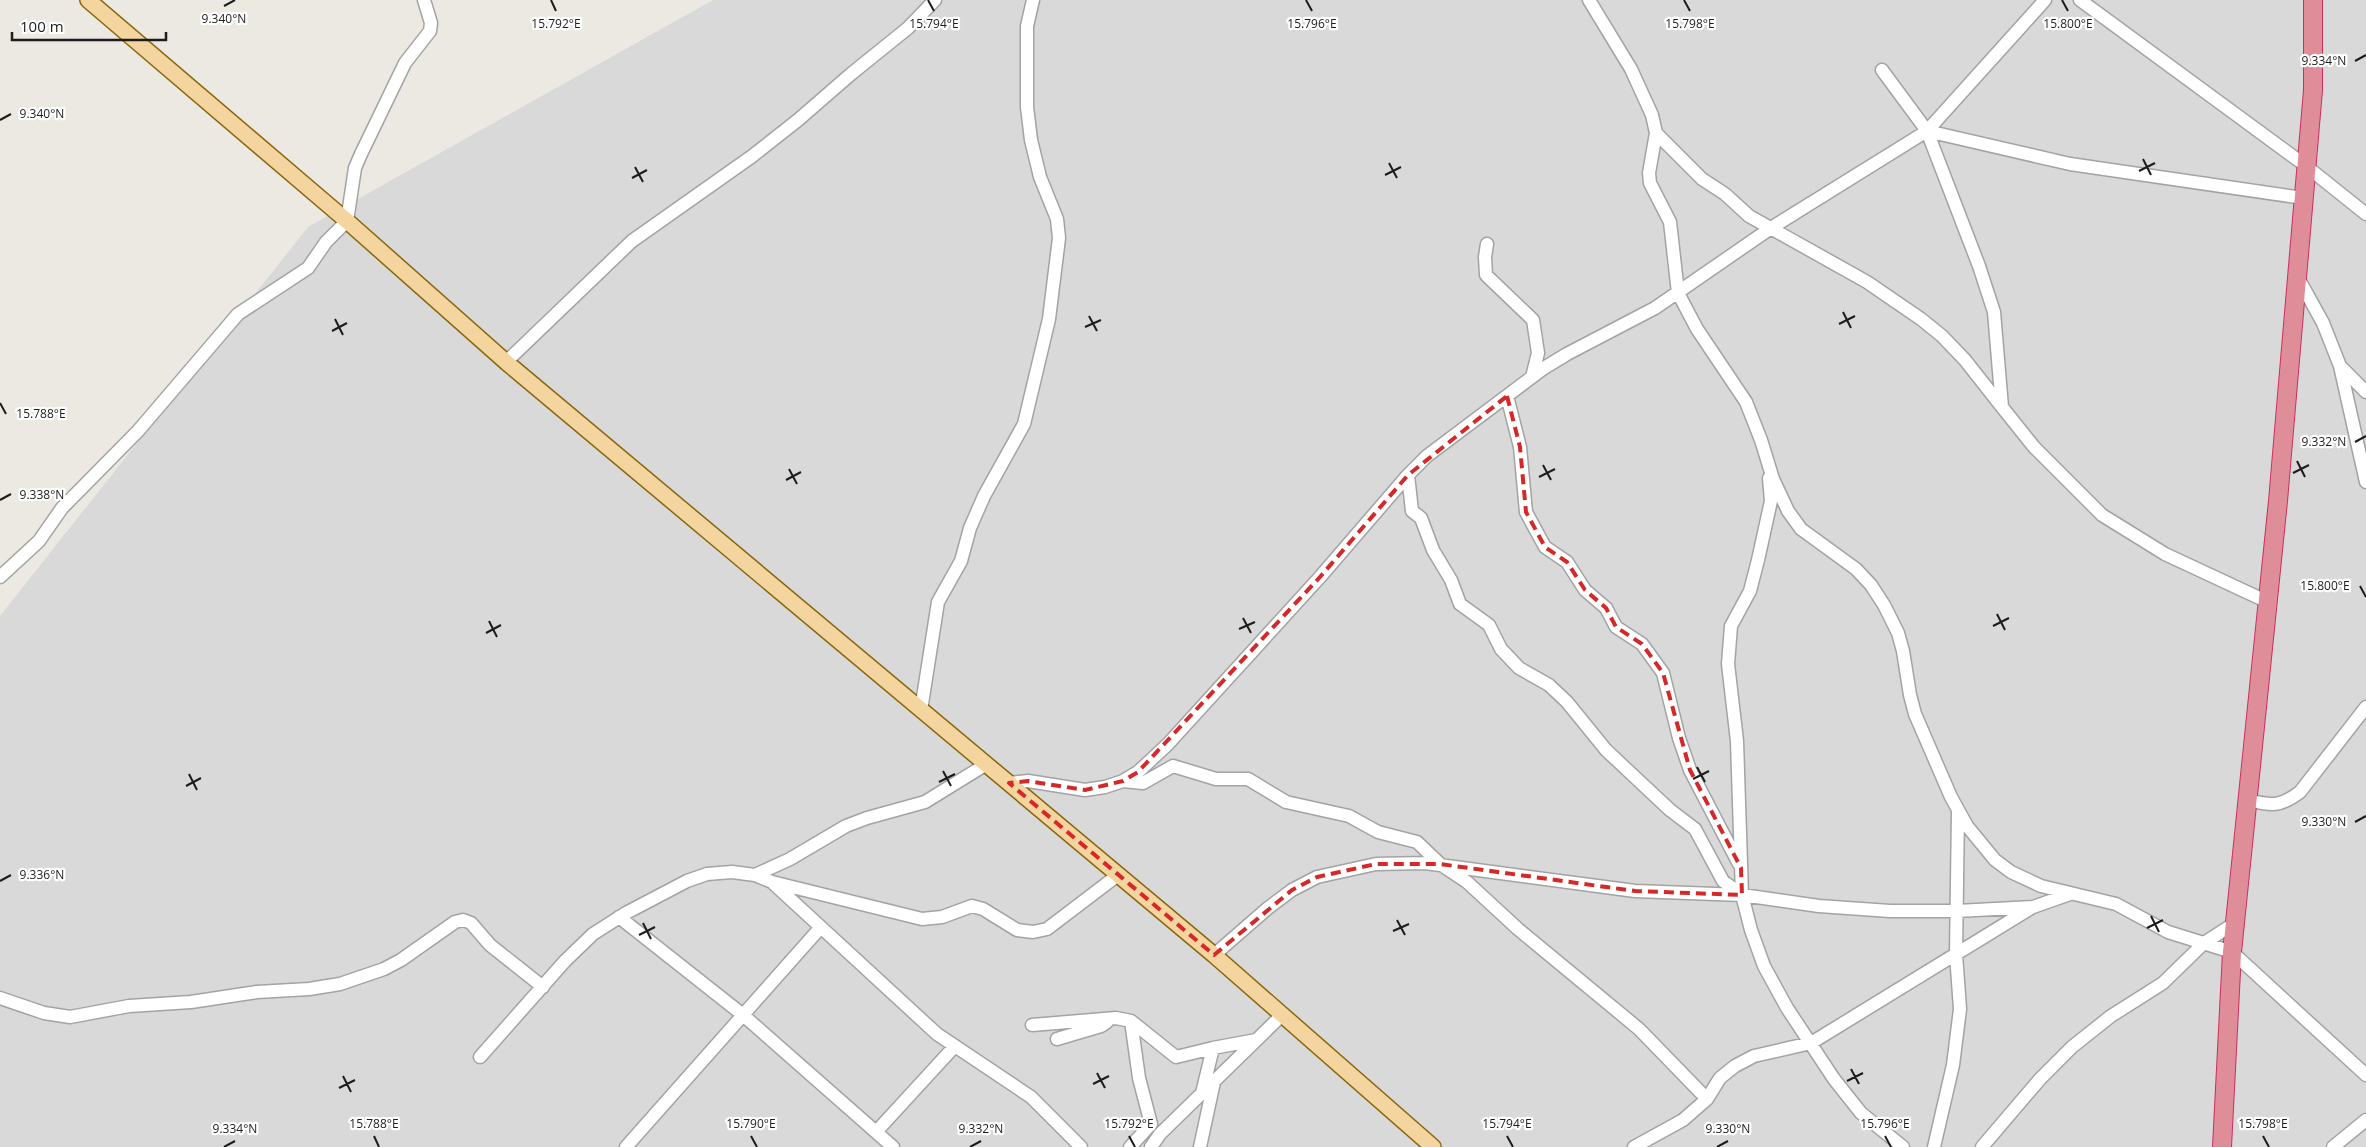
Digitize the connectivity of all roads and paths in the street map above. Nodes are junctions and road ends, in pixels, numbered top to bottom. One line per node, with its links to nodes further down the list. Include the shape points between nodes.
1 (88, 0): 15 (main road)
2 (424, 0): 15 (street, via 430,31 405,63 358,161)
3 (935, 0): 20 (street, via 908,28 785,130 632,241)
4 (1034, 0): 32 (street, via 1027,26 1027,107 1040,177 1057,220 1059,238 1049,319 1024,424 984,496 970,528 961,561 938,602)
5 (1590, 0): 11 (street, via 1631,69 1652,115)
6 (2045, 0): 10 (street)
7 (2080, 0): 12 (street)
8 (2313, 0): 12 (highway, via 2312,90)
9 (1882, 70): 10 (street)
10 (1927, 131): 13 (street, via 2070,164); 16 (street); 25 (street, via 1994,312)
11 (1656, 133): 16 (street, via 1702,179 1749,216); 19 (street, via 1650,183 1670,222)
12 (2306, 166): 13 (highway); 14 (street)
13 (2303, 198): 18 (highway)
14 (2366, 214)
15 (347, 221): 20 (main road); 29 (street, via 326,242 304,272 238,314 138,431 62,508 39,542)
16 (1771, 228): 19 (street); 25 (street, via 1867,282 1921,319 1965,360)
17 (1487, 244): 22 (street, via 1486,275 1533,320 1538,353)
18 (2297, 276): 21 (street, via 2323,322); 30 (highway)
19 (1678, 293): 22 (street); 26 (street, via 1697,329 1746,402)
20 (506, 362): 32 (main road)
21 (2340, 366): 23 (street); 28 (street)
22 (1532, 377): 24 (street)
23 (2366, 392)
24 (1507, 396): 27 (street, via 1427,456); 39 (street, via 1520,447 1526,512 1546,546 1567,562 1585,590 1606,608 1616,627 1642,644 1663,673 1690,770)
25 (2002, 407): 30 (street, via 2034,447 2102,515 2165,554)
26 (1768, 460): 37 (street, via 1780,496 1801,529 1856,569 1884,605 1898,633 1915,714); 39 (street, via 1771,501 1750,591 1731,626 1728,664 1737,741)
27 (1408, 475): 34 (street, via 1168,744 1138,772); 44 (street, via 1412,511 1421,518 1432,550 1451,580 1460,604 1489,625 1501,649 1519,668 1549,686 1567,702 1606,750 1695,829 1723,881)
28 (2366, 482)
29 (0, 577)
30 (2268, 602): 36 (highway)
31 (2366, 706): 36 (street, via 2300,792 2277,804)
32 (921, 710): 33 (main road)
33 (985, 765): 35 (main road); 40 (street, via 925,802 846,826)
34 (1123, 781): 35 (street, via 1085,790 1028,781); 38 (street, via 1143,783 1173,766 1216,779 1248,780 1286,802 1349,816 1378,832 1417,842)
35 (1009, 783): 41 (main road)
36 (2248, 800): 48 (highway)
37 (1958, 811): 43 (street, via 1995,860 2011,872 2041,886); 46 (street)
38 (1440, 864): 44 (street, via 1635,892); 53 (street, via 1376,864 1317,877 1268,908); 70 (street, via 1467,882 1518,929 1632,1023)
39 (1741, 868): 44 (street)
40 (755, 876): 42 (street); 47 (street, via 732,872 707,874 687,881)
41 (1118, 876): 42 (street, via 1047,929 1034,932 1017,930 983,909 972,906 942,917 910,918); 53 (main road)
42 (772, 882): 49 (street)
43 (2072, 893): 45 (street); 50 (street, via 2116,904 2168,932)
44 (1742, 895): 46 (street, via 1819,906); 63 (street, via 1764,966)
45 (2033, 907): 46 (street); 52 (street)
46 (1957, 911): 52 (street)
47 (619, 918): 54 (street, via 593,934); 56 (street)
48 (2235, 923): 50 (street); 51 (highway)
49 (821, 926): 56 (street); 64 (street, via 908,1010)
50 (2204, 943): 51 (street); 83 (street, via 2163,983 2111,1016 2072,1047)
51 (2232, 952): 67 (street); 84 (highway)
52 (1956, 954): 63 (street); 82 (street, via 1960,1009 1953,1064)
53 (1214, 955): 57 (main road)
54 (543, 987): 55 (street, via 490,945 472,923 463,920 455,922 384,969 317,988 129,1006 70,1017 44,1013); 66 (street)
55 (0, 998)
56 (743, 1015): 72 (street); 73 (street)
57 (1281, 1016): 62 (street); 79 (main road)
58 (1113, 1018): 59 (street); 60 (street); 61 (street, via 1101,1026)
59 (1130, 1021): 65 (street, via 1176,1057); 76 (street, via 1139,1078 1151,1124)
60 (1032, 1025)
61 (1057, 1039)
62 (1256, 1040): 65 (street); 68 (street)
63 (1811, 1043): 70 (street, via 1754,1056 1735,1066 1720,1078); 81 (street, via 1861,1113)
64 (954, 1047): 72 (street); 75 (street, via 1031,1097)
65 (1213, 1048): 69 (street)
66 (480, 1057)
67 (2366, 1075)
68 (1214, 1082): 69 (street); 78 (street)
69 (1202, 1093): 77 (street)
70 (1707, 1099): 80 (street, via 1683,1120)
71 (2366, 1120): 85 (street)
72 (879, 1141): 74 (street)
73 (626, 1147)
74 (893, 1147)
75 (1081, 1147)
76 (1130, 1147)
77 (1151, 1147)
78 (1200, 1147)
79 (1433, 1147)
80 (1634, 1147)
81 (1903, 1147)
82 (1934, 1147)
83 (1982, 1147)
84 (2222, 1147)
85 (2333, 1147)

